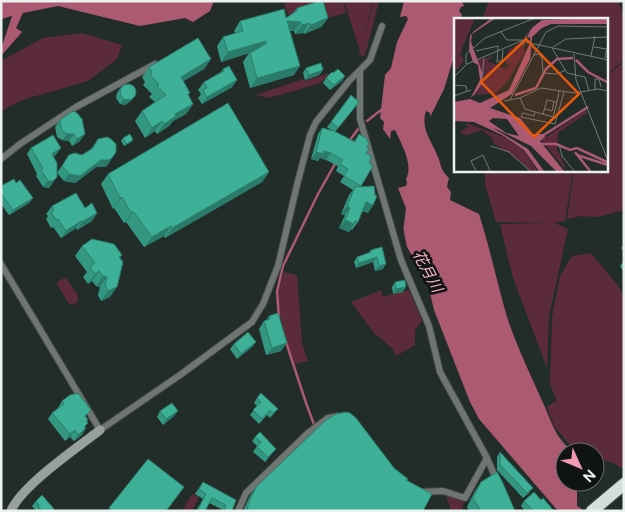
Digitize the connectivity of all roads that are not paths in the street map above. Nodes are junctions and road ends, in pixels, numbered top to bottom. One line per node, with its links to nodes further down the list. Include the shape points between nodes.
1 (382, 26): 3 (street, via 370,60)
2 (161, 60): 4 (street, via 76,107)
3 (360, 71): 7 (street, via 316,122 278,266 252,322); 8 (street, via 360,119 401,260 429,326 440,372)
4 (1, 159)
5 (1, 264): 7 (street)
6 (348, 418): 13 (street, via 340,415 328,418 316,427 246,493)
7 (100, 430): 12 (street, via 28,488)
8 (487, 458): 9 (street); 10 (street, via 465,498 443,491 421,492)
9 (499, 486)
10 (414, 488)
11 (620, 488): 14 (highway)
12 (11, 511)
13 (238, 511)
14 (592, 511)

